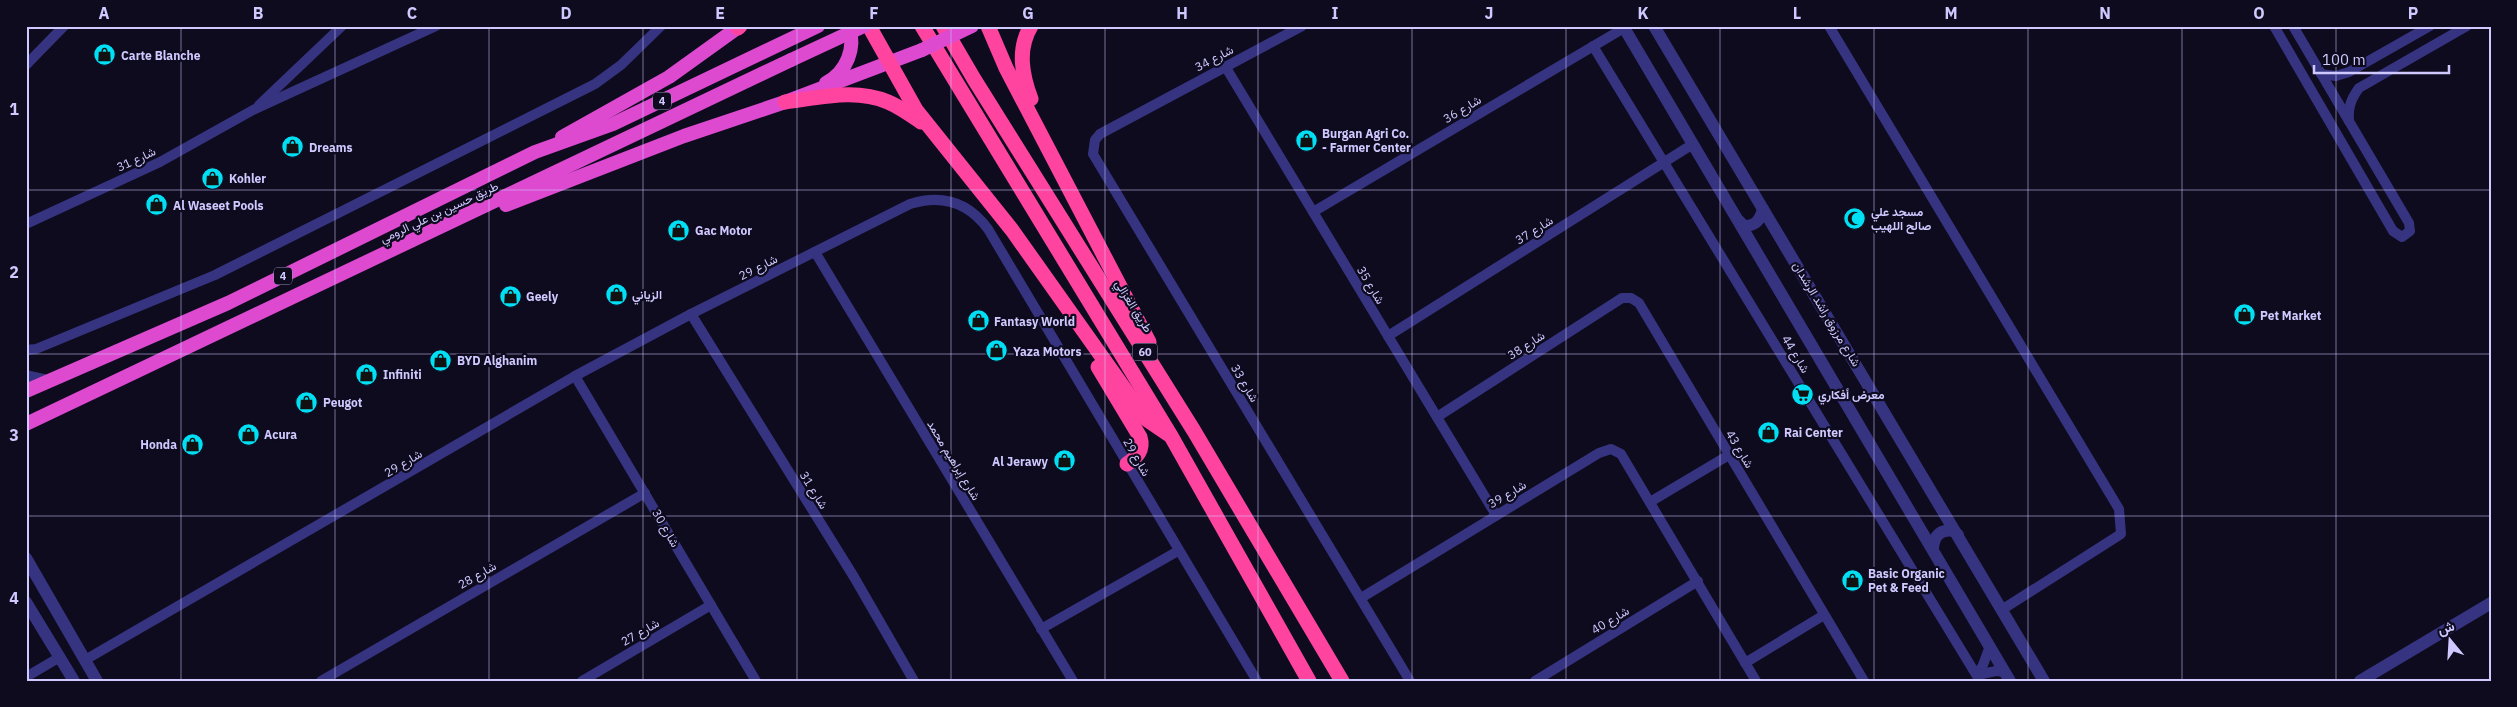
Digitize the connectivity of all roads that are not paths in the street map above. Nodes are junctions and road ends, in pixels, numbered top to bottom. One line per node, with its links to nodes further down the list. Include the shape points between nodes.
1 (64, 26): 25 (street)
2 (342, 26): 29 (street, شارع 31)
3 (436, 26): 29 (street, شارع 31)
4 (660, 26): 47 (street, via 621,65 595,84 215,274 100,324)
5 (818, 26): 34 (highway, طريق حسين بن علي الرومي / 4, via 614,124)
6 (848, 26): 28 (highway, via 850,52 841,72 830,81)
7 (864, 26): 39 (highway, طريق حسين بن علي الرومي / 4, bridge)
8 (868, 26): 24 (highway)
9 (922, 26): 55 (highway, 60)
10 (943, 26): 54 (highway, طريق الغزالي / 60)
11 (972, 26): 24 (highway, bridge)
12 (988, 26): 35 (highway, via 1006,68)
13 (1031, 26): 35 (highway, via 1023,45 1023,72)
14 (1302, 26): 26 (street, شارع 34)
15 (1654, 26): 37 (street, شارع مرزوق راشد الرشدان)
16 (1829, 26): 70 (street, via 2119,509 2121,534)
17 (2274, 26): 31 (street, via 2393,231 2402,237 2408,235 2409,223)
18 (2293, 26): 27 (street)
19 (2430, 26): 27 (street, via 2349,72 2336,76)
20 (740, 27): 34 (highway, via 669,77)
21 (1623, 27): 23 (street, شارع 36); 33 (street)
22 (2462, 27): 31 (street, via 2359,88 2352,98)
23 (1593, 46): 36 (street, شارع 44); 38 (street, شارع 36)
24 (888, 64): 28 (highway); 32 (highway)
25 (26, 65)
26 (1225, 66): 30 (street, شارع 34); 38 (street, شارع 35)
27 (2321, 74): 31 (street)
28 (785, 102): 32 (highway, via 865,95 891,103); 39 (highway, via 684,136 536,194)
29 (253, 110): 41 (street, شارع 31, via 160,162)
30 (1137, 114): 66 (street, شارع 33, via 1100,134 1093,147 1096,161)
31 (2349, 122)
32 (928, 126): 45 (highway, via 1012,230)
33 (1693, 144): 36 (street, شارع 37); 40 (street)
34 (535, 152): 50 (highway, طريق حسين بن علي الرومي / 4, via 228,303)
35 (1053, 156): 54 (highway)
36 (1665, 162): 46 (street, شارع 37); 81 (street, شارع 44)
37 (1764, 209): 40 (street, via 1751,226 1744,226); 61 (street, شارع مرزوق راشد الرشدان)
38 (1312, 212): 46 (street, شارع 35)
39 (467, 215): 53 (highway, طريق حسين بن علي الرومي / 4)
40 (1739, 221): 62 (street)
41 (26, 224)
42 (815, 252): 44 (street, شارع 29); 57 (street, شارع 29, via 910,204 939,199 967,208 988,229); 72 (street, شارع إبراهيم محمد)
43 (1631, 298): 52 (street, شارع 38, via 1622,298); 56 (street, شارع 43, via 1639,303)
44 (691, 314): 49 (street, شارع 29); 87 (street, شارع 31)
45 (1084, 333): 55 (highway, via 1146,419); 57 (highway, via 1098,366 1142,442 1139,453)
46 (1388, 336): 52 (street, شارع 35)
47 (26, 350)
48 (26, 376): 50 (street)
49 (575, 376): 58 (street, شارع 30); 77 (street, شارع 29)
50 (49, 381): 51 (highway, طريق حسين بن علي الرومي / 4)
51 (26, 391)
52 (1437, 417): 60 (street, شارع 35)
53 (26, 424)
54 (1194, 431): 76 (highway, طريق الغزالي / 60)
55 (1171, 436): 73 (highway, 60)
56 (1729, 455): 59 (street); 71 (street, شارع 43)
57 (1127, 464): 63 (street, شارع 29)
58 (645, 492): 69 (street, شارع 30); 84 (street, شارع 28)
59 (1650, 502): 60 (street, شارع 39, via 1621,454 1611,450 1600,453); 65 (street, شارع 39)
60 (1496, 515): 66 (street, شارع 39)
61 (1958, 535): 62 (street, via 1954,531 1941,531 1936,535); 70 (street, شارع مرزوق راشد الرشدان)
62 (1933, 548): 74 (street)
63 (1178, 550): 72 (street); 89 (street, شارع 29)
64 (26, 558): 77 (street)
65 (1698, 581): 78 (street, شارع 39); 95 (street, شارع 40)
66 (1361, 598): 94 (street, شارع 33)
67 (26, 602): 75 (street)
68 (2491, 603): 99 (street)
69 (711, 605): 85 (street, شارع 27); 86 (street, شارع 30)
70 (2003, 609): 98 (street, شارع مرزوق راشد الرشدان)
71 (1824, 615): 78 (street); 97 (street, شارع 43)
72 (1041, 628): 88 (street, شارع إبراهيم محمد)
73 (1280, 633): 90 (highway); 91 (highway, 60)
74 (1990, 646): 79 (street); 81 (street)
75 (60, 657): 80 (street); 82 (street)
76 (1329, 659): 92 (highway, طريق الغزالي / 60); 93 (highway)
77 (84, 660): 83 (street)
78 (1745, 663): 96 (street, شارع 39)
79 (2008, 676): 81 (street, via 1986,672)
80 (26, 677)
81 (1979, 678)
82 (74, 681)
83 (97, 681)
84 (322, 681)
85 (582, 681)
86 (756, 681)
87 (914, 681)
88 (1072, 681)
89 (1257, 681)
90 (1300, 681)
91 (1309, 681)
92 (1342, 681)
93 (1346, 681)
94 (1410, 681)
95 (1534, 681)
96 (1756, 681)
97 (1864, 681)
98 (2044, 681)
99 (2360, 681)

